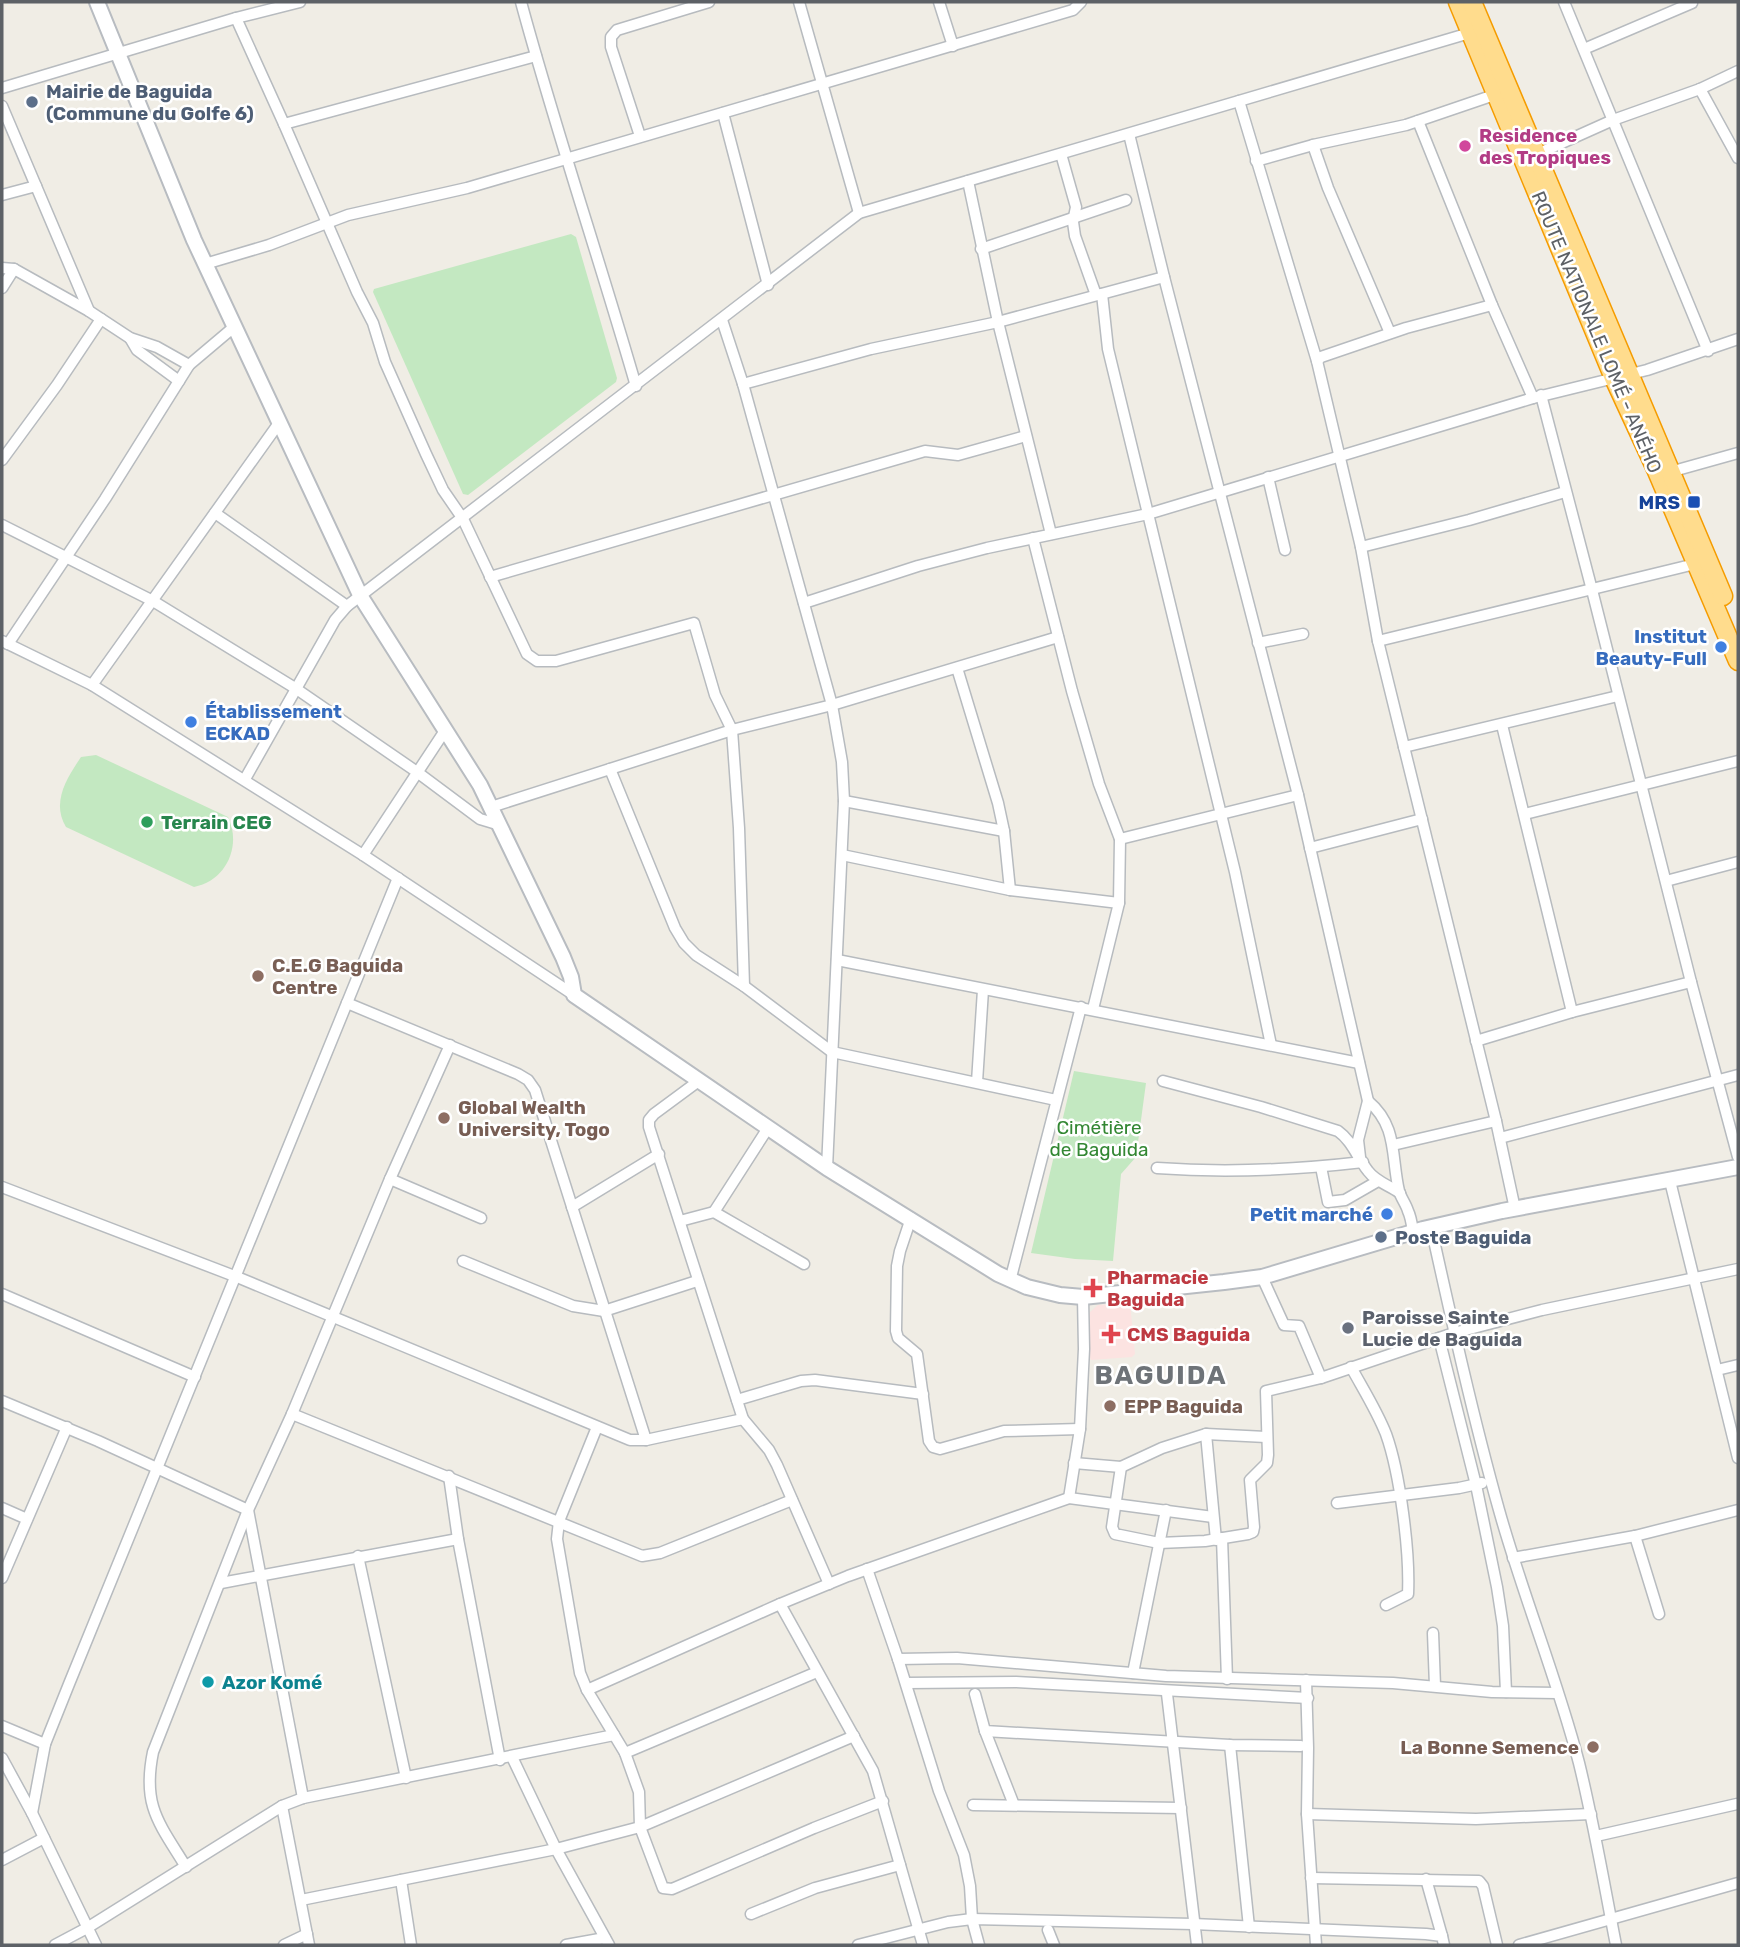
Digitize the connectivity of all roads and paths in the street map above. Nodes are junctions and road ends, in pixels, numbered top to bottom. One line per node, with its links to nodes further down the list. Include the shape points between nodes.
1 (97, 2): 16 (street)
2 (300, 2): 12 (street)
3 (521, 2): 17 (street)
4 (709, 2): 30 (street, via 617,30 611,37)
5 (799, 2): 19 (street)
6 (939, 2): 14 (street)
7 (1082, 2): 14 (street, via 1073,10)
8 (1458, 2): 13 (highway, ROUTE NATIONALE LOMÉ - ANÉHO)
9 (1472, 2): 13 (highway, ROUTE NATIONALE LOMÉ - ANÉHO)
10 (1564, 2): 15 (street)
11 (1692, 3): 15 (street)
12 (236, 18): 16 (street); 28 (street)
13 (1478, 31): 22 (highway, ROUTE NATIONALE LOMÉ - ANÉHO); 23 (street); 33 (highway, ROUTE NATIONALE LOMÉ - ANÉHO)
14 (953, 46): 19 (street)
15 (1584, 49): 26 (street)
16 (119, 53): 20 (street); 45 (street)
17 (536, 56): 28 (street); 34 (street)
18 (1738, 71): 21 (street)
19 (823, 85): 25 (street); 41 (street)
20 (2, 88)
21 (1700, 89): 26 (street); 35 (street)
22 (1497, 94): 27 (street); 64 (highway, ROUTE NATIONALE LOMÉ - ANÉHO)
23 (1239, 101): 29 (street); 36 (street)
24 (2, 106): 38 (street)
25 (723, 113): 30 (street); 49 (street)
26 (1613, 120): 33 (street); 61 (street)
27 (1418, 121): 31 (street); 52 (street)
28 (284, 124): 43 (street)
29 (1129, 134): 32 (street); 48 (street)
30 (640, 136): 34 (street)
31 (1313, 145): 36 (street); 58 (street)
32 (1061, 155): 37 (street); 42 (street, via 1076,204)
33 (1535, 155): 64 (highway, ROUTE NATIONALE LOMÉ - ANÉHO)
34 (565, 157): 43 (street, via 467,188); 67 (street)
35 (1738, 158)
36 (1256, 161): 62 (street)
37 (968, 181): 41 (street); 44 (street)
38 (37, 186): 39 (street); 53 (street)
39 (2, 195)
40 (1126, 200): 42 (street)
41 (859, 213): 49 (street)
42 (1074, 217): 44 (street); 51 (street, via 1075,236)
43 (327, 221): 45 (street, via 280,242); 81 (street, via 403,404 443,490)
44 (981, 249): 56 (street)
45 (205, 264): 57 (street)
46 (2, 268): 47 (street)
47 (14, 269): 50 (street); 53 (street)
48 (1164, 277): 51 (street); 76 (street)
49 (768, 285): 55 (street)
50 (2, 288)
51 (1099, 294): 56 (street); 80 (street)
52 (1492, 305): 58 (street); 68 (street)
53 (89, 311): 54 (street)
54 (101, 319): 59 (street); 73 (street)
55 (722, 320): 66 (street); 67 (street)
56 (998, 322): 66 (street, via 871,349); 70 (street)
57 (234, 327): 63 (street); 69 (street)
58 (1390, 333): 62 (street)
59 (130, 338): 63 (street); 65 (street, via 136,350)
60 (1738, 339): 61 (street)
61 (1708, 351): 64 (street)
62 (1317, 361): 72 (street)
63 (189, 365): 65 (street)
64 (1621, 376): 68 (street); 74 (highway, ROUTE NATIONALE LOMÉ - ANÉHO); 88 (highway, ROUTE NATIONALE LOMÉ - ANÉHO)
65 (179, 381): 87 (street)
66 (743, 384): 78 (street)
67 (636, 386): 81 (street)
68 (1537, 397): 72 (street); 77 (street)
69 (279, 423): 79 (street); 91 (street)
70 (1026, 436): 78 (street, via 958,455 925,451); 83 (street)
71 (1738, 453): 74 (street)
72 (1340, 455): 75 (street); 85 (street)
73 (2, 460)
74 (1670, 472): 95 (highway, ROUTE NATIONALE LOMÉ - ANÉHO)
75 (1268, 477): 76 (street); 86 (street)
76 (1221, 492): 80 (street); 100 (street)
77 (1565, 492): 85 (street); 90 (street)
78 (774, 495): 89 (street); 93 (street)
79 (215, 513): 92 (street); 94 (street)
80 (1148, 514): 83 (street); 119 (street)
81 (463, 519): 89 (street); 91 (street)
82 (2, 526): 87 (street)
83 (1051, 534): 84 (street)
84 (1033, 538): 93 (street, via 918,566); 97 (street)
85 (1362, 547): 98 (street)
86 (1285, 550)
87 (65, 558): 92 (street); 99 (street)
88 (1695, 564): 90 (street); 101 (highway, ROUTE NATIONALE LOMÉ - ANÉHO)
89 (490, 577): 109 (street, via 527,654 537,661 556,661 694,623 715,695)
90 (1592, 590): 98 (street); 105 (street)
91 (361, 597): 94 (street); 108 (street)
92 (153, 601): 103 (street); 104 (street)
93 (804, 603): 106 (street)
94 (347, 607): 104 (street)
95 (1738, 631)
96 (1303, 634): 100 (street)
97 (1058, 638): 102 (street); 124 (street, via 1099,784)
98 (1378, 641): 110 (street)
99 (5, 642): 103 (street)
100 (1258, 643): 116 (street)
101 (1738, 661)
102 (957, 668): 106 (street); 123 (street)
103 (92, 685): 114 (street)
104 (295, 688): 113 (street); 114 (street)
105 (1618, 696): 107 (street); 115 (street)
106 (832, 705): 109 (street); 117 (street)
107 (1502, 725): 110 (street); 120 (street)
108 (446, 729): 113 (street); 118 (street)
109 (733, 730): 112 (street); 135 (street)
110 (1404, 747): 121 (street)
111 (1738, 761): 115 (street)
112 (610, 769): 118 (street); 135 (street, via 684,943)
113 (417, 772): 122 (street, via 480,819); 126 (street)
114 (244, 779): 126 (street)
115 (1641, 784): 120 (street); 130 (street)
116 (1298, 795): 119 (street); 125 (street)
117 (844, 801): 123 (street); 127 (street)
118 (491, 807): 122 (street)
119 (1220, 814): 124 (street); 144 (street)
120 (1525, 814): 141 (street)
121 (1422, 819): 125 (street); 142 (street)
122 (500, 825): 137 (street, via 563,957)
123 (1004, 831): 131 (street)
124 (1120, 839): 132 (street)
125 (1310, 848): 146 (street)
126 (363, 855): 129 (street)
127 (842, 855): 131 (street); 133 (street)
128 (1738, 863): 130 (street)
129 (398, 878): 137 (street); 138 (street)
130 (1666, 881): 134 (street)
131 (1010, 890): 132 (street)
132 (1119, 904): 140 (street)
133 (837, 960): 136 (street); 145 (street)
134 (1691, 982): 141 (street); 150 (street)
135 (744, 986): 145 (street)
136 (983, 990): 139 (street); 151 (street)
137 (574, 995): 148 (street)
138 (347, 1003): 143 (street); 181 (street)
139 (1081, 1007): 140 (street); 152 (street)
140 (1093, 1009): 144 (street)
141 (1572, 1012): 142 (street)
142 (1476, 1041): 154 (street)
143 (450, 1045): 165 (street); 170 (street, via 528,1080)
144 (1271, 1045): 146 (street)
145 (832, 1052): 151 (street); 163 (street)
146 (1359, 1063): 153 (street)
147 (1738, 1075): 150 (street)
148 (700, 1080): 155 (street); 158 (street, via 649,1120)
149 (1163, 1081): 160 (street, via 1338,1131)
150 (1718, 1081): 156 (street); 159 (street)
151 (977, 1082): 152 (street)
152 (1056, 1100): 185 (street)
153 (1368, 1101): 157 (street, via 1379,1110); 160 (street, via 1358,1140)
154 (1496, 1121): 156 (street); 157 (street)
155 (768, 1128): 163 (street); 172 (street)
156 (1500, 1138): 171 (street)
157 (1393, 1145): 169 (street)
158 (659, 1154): 170 (street); 175 (street)
159 (1738, 1157)
160 (1361, 1159): 161 (street); 166 (street)
161 (1321, 1167): 164 (street); 166 (street, via 1328,1202 1345,1200)
162 (1738, 1167): 167 (street)
163 (827, 1168): 174 (street)
164 (1157, 1168)
165 (390, 1179): 173 (street); 189 (street)
166 (1378, 1181): 169 (street)
167 (1670, 1181): 171 (street); 183 (street)
168 (2, 1187): 181 (street)
169 (1399, 1193): 177 (street)
170 (572, 1207): 188 (street)
171 (1515, 1209): 176 (street)
172 (714, 1212): 175 (street); 179 (street)
173 (481, 1218)
174 (911, 1218): 185 (street); 197 (street, via 897,1266 896,1331 916,1354)
175 (680, 1222): 184 (street)
176 (1431, 1227): 177 (street); 190 (street)
177 (1413, 1232): 182 (street)
178 (463, 1261): 188 (street, via 573,1306)
179 (804, 1264)
180 (1738, 1269): 183 (street)
181 (237, 1277): 189 (street); 195 (street)
182 (1262, 1277): 187 (street); 196 (street, via 1284,1325 1299,1326)
183 (1693, 1278): 190 (street); 194 (street)
184 (697, 1281): 188 (street); 198 (street)
185 (1010, 1281): 187 (street)
186 (2, 1294): 195 (street)
187 (1083, 1297): 204 (street)
188 (604, 1311): 207 (street)
189 (332, 1316): 200 (street); 203 (street)
190 (1454, 1333): 191 (street); 213 (street)
191 (1439, 1338): 193 (street); 214 (street)
192 (1738, 1365): 194 (street)
193 (1351, 1367): 196 (street); 215 (street, via 1384,1431)
194 (1717, 1370): 208 (street)
195 (195, 1377): 210 (street)
196 (1321, 1378): 206 (street, via 1266,1391)
197 (923, 1394): 198 (street, via 815,1380); 204 (street, via 929,1441 940,1449 1004,1431)
198 (737, 1400): 201 (street)
199 (2, 1401): 202 (street)
200 (292, 1414): 212 (street); 221 (street)
201 (743, 1419): 207 (street); 217 (street, via 769,1450)
202 (67, 1427): 210 (street); 225 (street)
203 (597, 1427): 207 (street, via 630,1440); 226 (street)
204 (1080, 1429): 209 (street)
205 (1206, 1434): 206 (street); 211 (street); 224 (street)
206 (1266, 1437): 229 (street, via 1267,1463 1249,1485 1253,1532)
207 (646, 1440)
208 (1738, 1458)
209 (1074, 1463): 211 (street); 216 (street)
210 (157, 1467): 221 (street); 260 (street)
211 (1121, 1467): 218 (street)
212 (449, 1476): 226 (street); 228 (street)
213 (1492, 1481): 214 (street); 232 (street)
214 (1476, 1485): 215 (street); 250 (street, via 1503,1626)
215 (1399, 1494): 219 (street); 239 (street, via 1408,1594)
216 (1069, 1498): 218 (street); 233 (street)
217 (792, 1500): 226 (street, via 642,1556); 237 (street)
218 (1115, 1503): 222 (street); 230 (street, via 1115,1534)
219 (1336, 1503)
220 (2, 1508): 225 (street)
221 (248, 1510): 234 (street); 236 (street)
222 (1166, 1510): 224 (street); 230 (street)
223 (1738, 1510): 227 (street)
224 (1213, 1517): 229 (street)
225 (27, 1519): 235 (street)
226 (559, 1521): 249 (street, via 559,1558)
227 (1635, 1535): 232 (street); 240 (street)
228 (458, 1539): 231 (street); 266 (street)
229 (1219, 1539): 230 (street); 245 (street)
230 (1159, 1543): 244 (street)
231 (358, 1556): 234 (street); 267 (street)
232 (1513, 1558): 251 (street)
233 (867, 1569): 237 (street); 242 (street)
234 (260, 1574): 236 (street); 268 (street)
235 (2, 1578)
236 (221, 1583): 284 (street, via 150,1769 155,1817)
237 (829, 1584): 238 (street)
238 (780, 1604): 243 (street); 249 (street)
239 (1385, 1605)
240 (1659, 1614)
241 (1433, 1633): 248 (street)
242 (898, 1659): 244 (street, via 957,1658); 247 (street)
243 (817, 1672): 258 (street); 263 (street)
244 (1133, 1673): 245 (street)
245 (1227, 1679): 246 (street)
246 (1306, 1680): 248 (street); 254 (street)
247 (906, 1683): 254 (street, via 1016,1682); 291 (street, via 964,1855)
248 (1435, 1686): 250 (street)
249 (587, 1690): 257 (street)
250 (1506, 1692): 251 (street)
251 (1557, 1693): 277 (street)
252 (975, 1694): 256 (street)
253 (1167, 1695): 259 (street)
254 (1308, 1698): 276 (street)
255 (2, 1726): 260 (street)
256 (985, 1731): 259 (street); 272 (street)
257 (614, 1735): 263 (street); 264 (street)
258 (854, 1736): 269 (street); 278 (street)
259 (1173, 1742): 261 (street); 274 (street)
260 (45, 1744): 275 (street)
261 (1230, 1745): 262 (street); 294 (street)
262 (1301, 1746)
263 (625, 1754): 278 (street, via 639,1792)
264 (512, 1757): 266 (street); 281 (street)
265 (2, 1758): 275 (street)
266 (500, 1760): 267 (street)
267 (406, 1778): 268 (street)
268 (303, 1798): 273 (street)
269 (883, 1801): 278 (street, via 672,1889 663,1888); 283 (street)
270 (1737, 1804): 279 (street)
271 (973, 1805): 272 (street)
272 (1014, 1805): 274 (street)
273 (282, 1806): 284 (street); 289 (street)
274 (1181, 1808): 293 (street)
275 (32, 1813): 280 (street)
276 (1307, 1814): 277 (street, via 1476,1819); 285 (street)
277 (1591, 1814): 279 (street)
278 (640, 1827): 281 (street)
279 (1596, 1836): 292 (street)
280 (44, 1838): 282 (street); 295 (street)
281 (556, 1849): 287 (street); 302 (street)
282 (2, 1860)
283 (900, 1865): 290 (street, via 815,1888); 296 (street)
284 (186, 1867): 295 (street)
285 (1311, 1878): 286 (street); 298 (street)
286 (1426, 1879): 300 (street); 315 (street, via 1479,1881)
287 (401, 1880): 289 (street); 307 (street)
288 (1738, 1883): 292 (street)
289 (301, 1900): 299 (street)
290 (751, 1914)
291 (972, 1919): 293 (street); 296 (street); 311 (street)
292 (1611, 1920): 301 (street); 317 (street)
293 (1194, 1924): 294 (street); 313 (street)
294 (1249, 1927): 298 (street)
295 (88, 1928): 303 (street); 304 (street)
296 (919, 1930): 309 (street); 310 (street)
297 (1048, 1930): 312 (street)
298 (1314, 1930): 300 (street); 314 (street)
299 (307, 1934): 305 (street); 306 (street)
300 (1443, 1940)
301 (1550, 1941): 316 (street)
302 (607, 1942): 308 (street)
303 (55, 1945)
304 (96, 1945)
305 (284, 1945)
306 (309, 1945)
307 (411, 1945)
308 (566, 1945)
309 (858, 1945)
310 (923, 1945)
311 (979, 1945)
312 (1054, 1945)
313 (1197, 1945)
314 (1316, 1945)
315 (1497, 1945)
316 (1519, 1945)
317 (1616, 1945)

